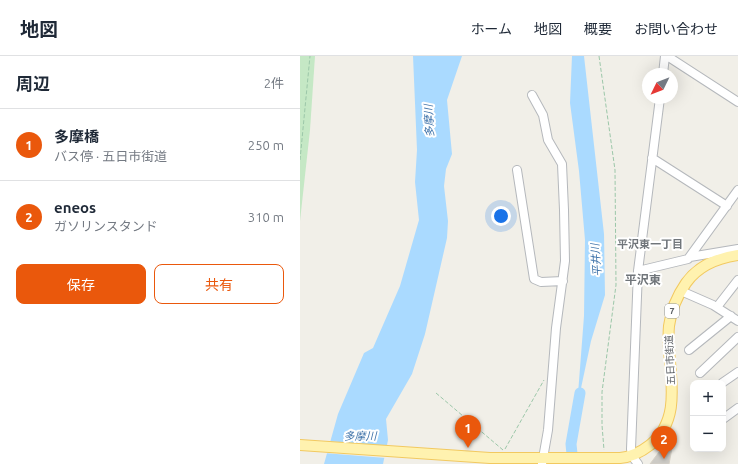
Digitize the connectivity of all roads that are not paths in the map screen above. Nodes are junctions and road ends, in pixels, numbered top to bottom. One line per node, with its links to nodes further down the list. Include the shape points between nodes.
1 (666, 56): 2 (street); 4 (street)
2 (664, 68)
3 (532, 95): 15 (street, via 542,116 548,140 562,164 565,261)
4 (738, 102)
5 (659, 104): 6 (street)
6 (652, 158): 9 (street); 13 (street)
7 (517, 170): 15 (street, via 534,279 541,282)
8 (738, 190): 9 (street)
9 (727, 206): 12 (street)
10 (738, 249): 12 (street)
11 (738, 255): 16 (main road, 五日市街道 / 7, via 706,265 690,278)
12 (690, 257): 13 (street)
13 (638, 271): 28 (street)
14 (738, 280): 17 (street)
15 (563, 281): 27 (street)
16 (680, 292): 17 (street); 28 (main road, 五日市街道 / 7, via 669,326 672,396 668,421 654,442)
17 (717, 307): 18 (street)
18 (734, 318): 20 (street)
19 (738, 337): 22 (street)
20 (689, 350)
21 (738, 372): 23 (street)
22 (700, 373)
23 (726, 380)
24 (738, 408): 25 (street)
25 (726, 417)
26 (300, 445): 29 (main road)
27 (544, 460): 28 (main road); 29 (main road)
28 (632, 460)
29 (490, 461)

